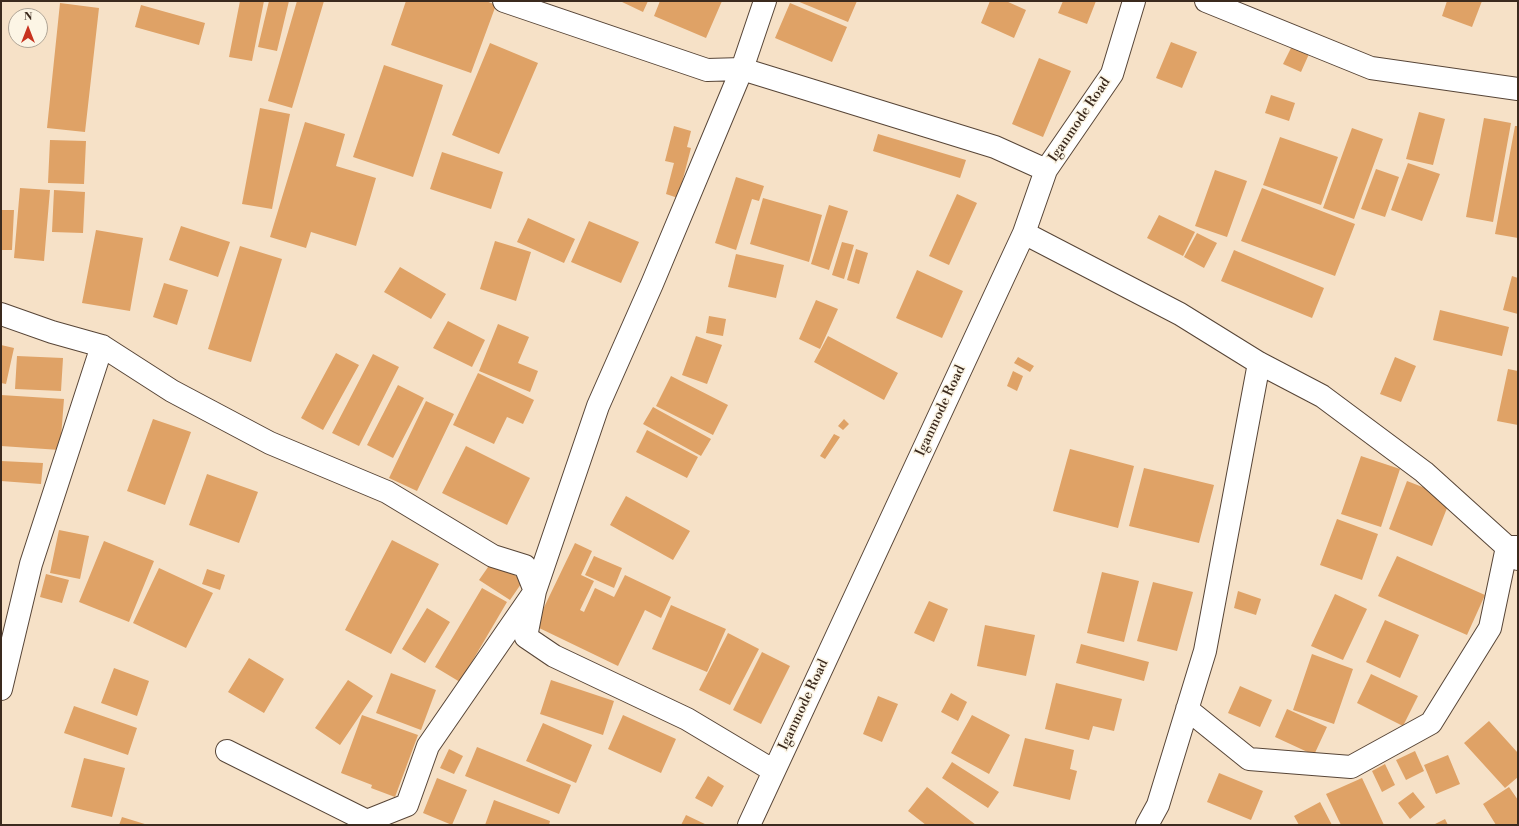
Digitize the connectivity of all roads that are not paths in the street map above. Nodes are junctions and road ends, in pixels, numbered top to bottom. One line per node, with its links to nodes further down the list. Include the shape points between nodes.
1 (504, 1): 5 (street, via 707,70)
2 (766, 1): 5 (street)
3 (1134, 1): 7 (street, Iganmode Road, via 1112,74)
4 (1206, 1): 6 (street, via 1371,68)
5 (742, 69): 7 (street, via 995,147); 13 (street, via 598,406)
6 (1518, 89)
7 (1046, 170): 8 (street, Iganmode Road)
8 (1024, 233): 11 (street, via 1180,314); 17 (street, Iganmode Road)
9 (1, 314): 10 (street)
10 (102, 346): 13 (street, via 172,391 270,443 387,492 493,556 524,566); 14 (street, via 31,564)
11 (1259, 363): 12 (street, via 1322,396 1424,472); 15 (street, via 1205,652)
12 (1514, 551): 15 (street, via 1490,628 1431,723 1351,767 1250,759)
13 (535, 591): 17 (street, via 526,637 554,656 687,720); 18 (street, via 428,746 407,805)
14 (1, 689)
15 (1187, 709): 20 (street, via 1158,805)
16 (227, 751): 18 (street)
17 (774, 771): 19 (street, Iganmode Road)
18 (371, 823)
19 (749, 825)
20 (1147, 825)

